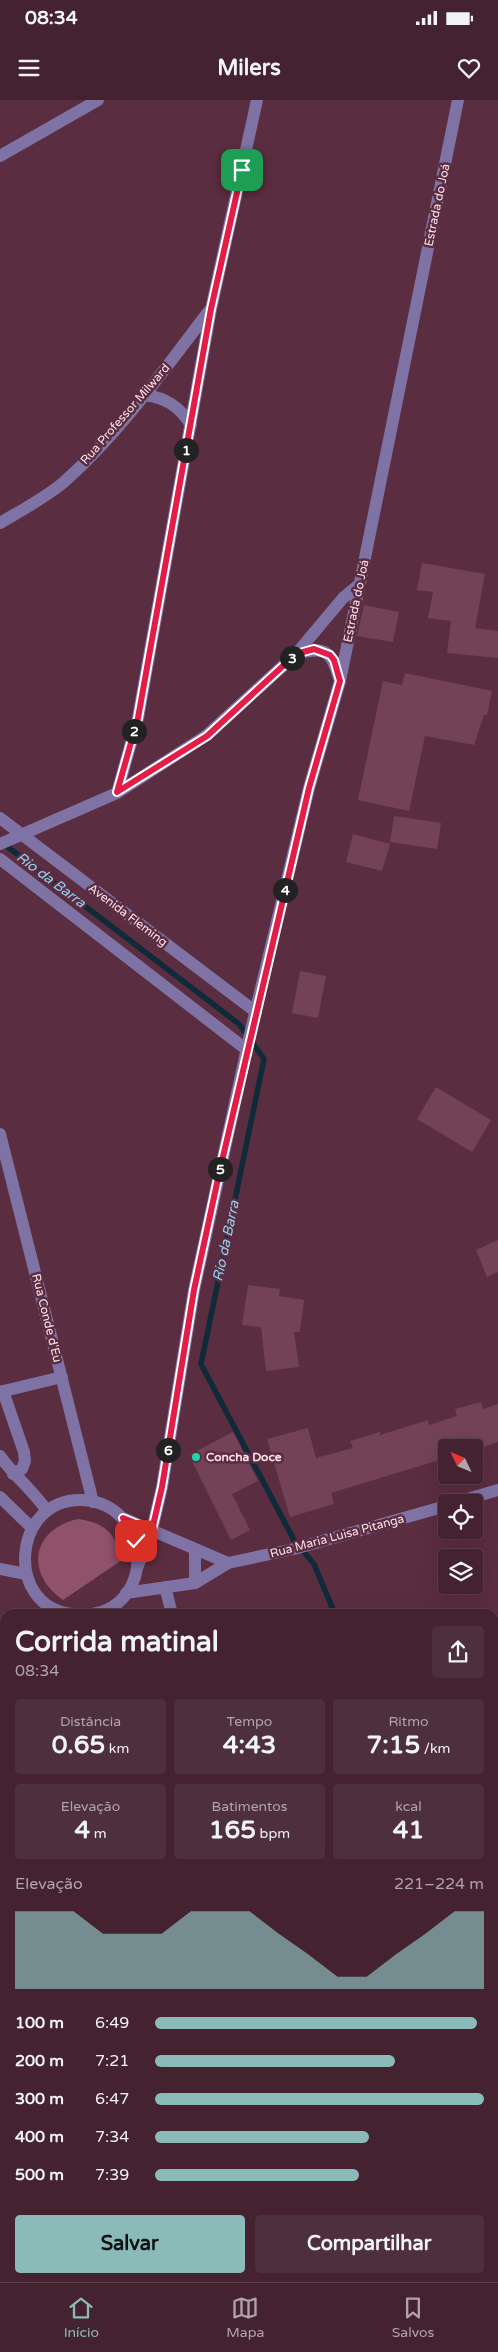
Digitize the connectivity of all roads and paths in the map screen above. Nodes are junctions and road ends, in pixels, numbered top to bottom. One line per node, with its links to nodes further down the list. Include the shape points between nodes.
1 (98, 100): 4 (street)
2 (257, 100): 5 (street)
3 (458, 100): 9 (street, Estrada do Joá)
4 (0, 156)
5 (211, 309): 6 (street, Rua Professor Milward); 7 (street)
6 (145, 395): 7 (street, via 170,401 184,413); 8 (street, Rua Professor Milward, via 63,483)
7 (191, 425): 12 (street, via 138,718)
8 (0, 522)
9 (360, 584): 10 (street, via 343,598); 11 (street, Estrada do Joá)
10 (296, 654): 11 (street, via 314,649 330,655); 12 (street, via 207,736)
11 (340, 681): 17 (street, Estrada do Joá, via 309,788)
12 (117, 792): 14 (street)
13 (0, 818): 14 (street, Avenida Fleming)
14 (18, 836): 15 (street); 17 (street, Avenida Fleming)
15 (0, 844)
16 (0, 859): 18 (street)
17 (255, 1015): 18 (street, Estrada do Joá)
18 (248, 1047): 32 (street, Estrada do Joá, via 194,1290)
19 (0, 1134): 20 (street, Rua Conde d'Eu)
20 (62, 1377): 21 (street); 27 (street, Rua Conde d'Eu)
21 (1, 1392): 23 (street, via 24,1452 22,1469)
22 (0, 1456): 23 (street)
23 (13, 1474): 29 (street)
24 (498, 1490): 25 (street)
25 (483, 1494)
26 (0, 1497): 31 (street)
27 (93, 1502): 29 (street, via 69,1502); 30 (street)
28 (438, 1508): 34 (street, Rua Maria Luisa Pitanga, via 294,1549)
29 (47, 1511): 31 (street)
30 (123, 1518): 32 (street); 35 (street, via 136,1541)
31 (32, 1528): 37 (street, via 24,1550)
32 (152, 1530): 33 (street); 35 (street, Estrada do Joá)
33 (194, 1550): 34 (street); 38 (street)
34 (228, 1563): 38 (street, Rua Maria Luisa Pitanga)
35 (137, 1568): 40 (street, Estrada do Joá)
36 (0, 1569): 37 (street)
37 (26, 1574): 42 (street, via 41,1599)
38 (196, 1583): 39 (street, Rua Maria Luisa Pitanga)
39 (165, 1587): 40 (street, Rua Maria Luisa Pitanga); 43 (street)
40 (126, 1592): 41 (street, Estrada do Joá)
41 (119, 1608)
42 (57, 1609)
43 (171, 1609)

